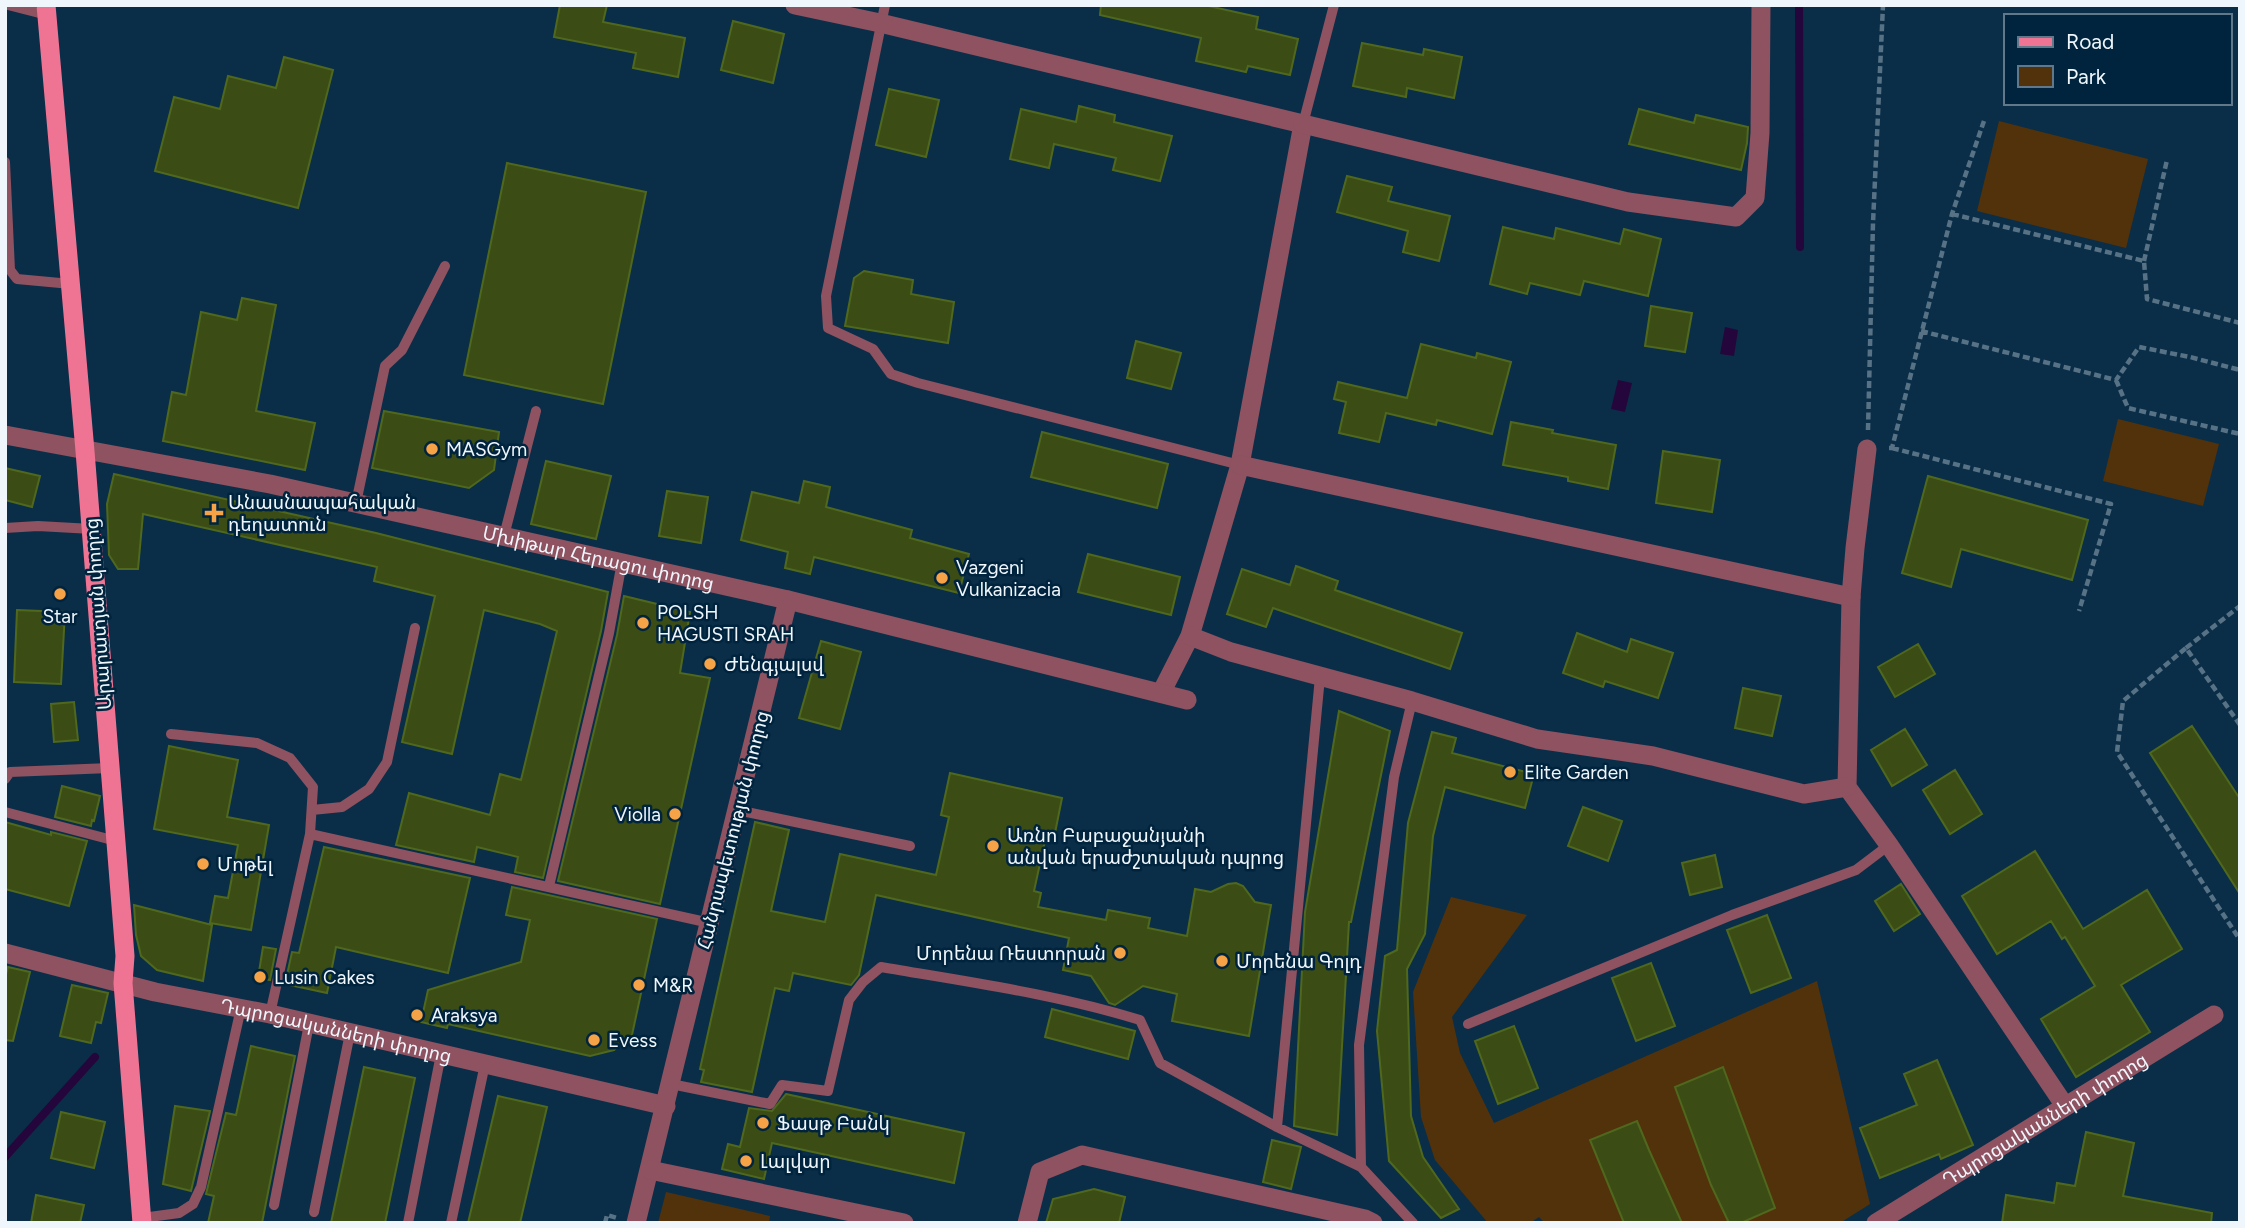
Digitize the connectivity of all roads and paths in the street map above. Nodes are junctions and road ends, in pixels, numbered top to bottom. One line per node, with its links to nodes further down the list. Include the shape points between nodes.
1 (8, 5): 6 (lane)
2 (795, 5): 7 (street)
3 (1334, 5): 9 (lane)
4 (1761, 5): 9 (street, via 1755,198 1736,217 1628,202)
5 (1883, 5): 24 (path)
6 (47, 10): 15 (main road, Արարատյան փողոց)
7 (882, 14): 9 (street); 26 (lane, via 826,296 828,328 873,349 891,373 909,380)
8 (1985, 118): 12 (path)
9 (1303, 124): 26 (street)
10 (2167, 160): 13 (path)
11 (5, 162): 15 (lane, via 10,270 17,279)
12 (1952, 214): 13 (path); 17 (path)
13 (2144, 261): 16 (path, via 2147,299)
14 (445, 267): 27 (lane, via 402,350 385,366)
15 (71, 284): 25 (main road, Արարատյան փողոց)
16 (2240, 323)
17 (1922, 331): 19 (path); 23 (path)
18 (2240, 370): 19 (path, via 2139,347)
19 (2116, 380): 21 (path, via 2128,408)
20 (536, 411): 30 (lane)
21 (2240, 434)
22 (5, 436): 25 (street, Մխիթար Հերացու փողոց)
23 (1892, 448): 24 (path); 35 (path, via 2111,504)
24 (1867, 449): 32 (street)
25 (85, 451): 27 (street, Մխիթար Հերացու փողոց); 29 (main road, Արարատյան փողոց)
26 (1240, 465): 32 (street); 37 (street)
27 (356, 503): 30 (street, Մխիթար Հերացու փողոց)
28 (5, 528): 29 (lane)
29 (92, 529): 45 (main road, Արարատյան փողոց)
30 (504, 536): 31 (street, Մխիթար Հերացու փողոց)
31 (622, 562): 33 (street, Մխիթար Հերացու փողոց); 55 (lane)
32 (1852, 597): 47 (street)
33 (788, 600): 40 (street, Մխիթար Հերացու փողոց); 49 (street, Հանրապետության փողոց)
34 (2240, 606): 38 (path)
35 (2079, 611)
36 (415, 628): 48 (lane, via 387,762 369,789 342,807)
37 (1191, 636): 39 (street); 40 (street)
38 (2186, 648): 43 (path); 57 (path, via 2123,701 2118,752)
39 (1320, 677): 42 (street); 71 (lane)
40 (1161, 693): 41 (street, Մխիթար Հերացու փողոց)
41 (1187, 700)
42 (1412, 701): 47 (street, via 1537,739 1653,756 1804,794); 72 (lane, via 1394,777 1359,1045)
43 (2240, 725)
44 (170, 734): 48 (lane, via 257,743 290,758 313,787)
45 (110, 768): 46 (lane, via 10,772); 52 (main road, Արարատյան փողոց)
46 (5, 779)
47 (1847, 787): 53 (street)
48 (312, 810): 51 (lane)
49 (737, 810): 54 (lane); 56 (street, Հանրապետության փողոց)
50 (5, 812): 52 (lane)
51 (310, 834): 55 (lane); 61 (lane)
52 (116, 841): 59 (main road, Արարատյան փողոց, via 125,956)
53 (1889, 845): 64 (lane, via 1856,870 1732,915); 69 (street)
54 (910, 846)
55 (549, 886): 56 (lane)
56 (710, 923): 68 (street, Հանրապետության փողոց)
57 (2240, 940)
58 (5, 953): 59 (street, Դպրոցականների փողոց)
59 (122, 983): 60 (street, Դպրոցականների փողոց); 77 (main road, Արարատյան փողոց)
60 (242, 1008): 61 (street, Դպրոցականների փողոց); 77 (lane, via 201,1187 193,1204 179,1213)
61 (270, 1014): 63 (street, Դպրոցականների փողոց)
62 (2214, 1015): 69 (street, Դպրոցականների փողոց)
63 (309, 1024): 65 (street, Դպրոցականների փողոց); 74 (lane)
64 (1468, 1024)
65 (350, 1033): 66 (street, Դպրոցականների փողոց); 75 (lane)
66 (441, 1054): 67 (street, Դպրոցականների փողոց); 81 (lane)
67 (485, 1064): 70 (street, Դպրոցականների փողոց); 82 (lane)
68 (671, 1084): 70 (street, Հանրապետության փողոց); 71 (lane, via 770,1104 782,1085 828,1091 849,1000 881,967 1004,988 1140,1020 1160,1063)
69 (2065, 1105): 80 (street, Դպրոցականների փողոց)
70 (666, 1106): 73 (street, Հանրապետության փողոց)
71 (1277, 1127): 72 (lane)
72 (1361, 1167): 86 (lane)
73 (650, 1170): 78 (street); 84 (street, Հանրապետության փողոց)
74 (274, 1205)
75 (314, 1212)
76 (607, 1216): 83 (path)
77 (142, 1220)
78 (892, 1221)
79 (1367, 1221): 85 (street, via 1082,1155 1040,1172)
80 (1885, 1222)
81 (408, 1223)
82 (451, 1223)
83 (605, 1223)
84 (636, 1223)
85 (1027, 1223)
86 (1413, 1223)

